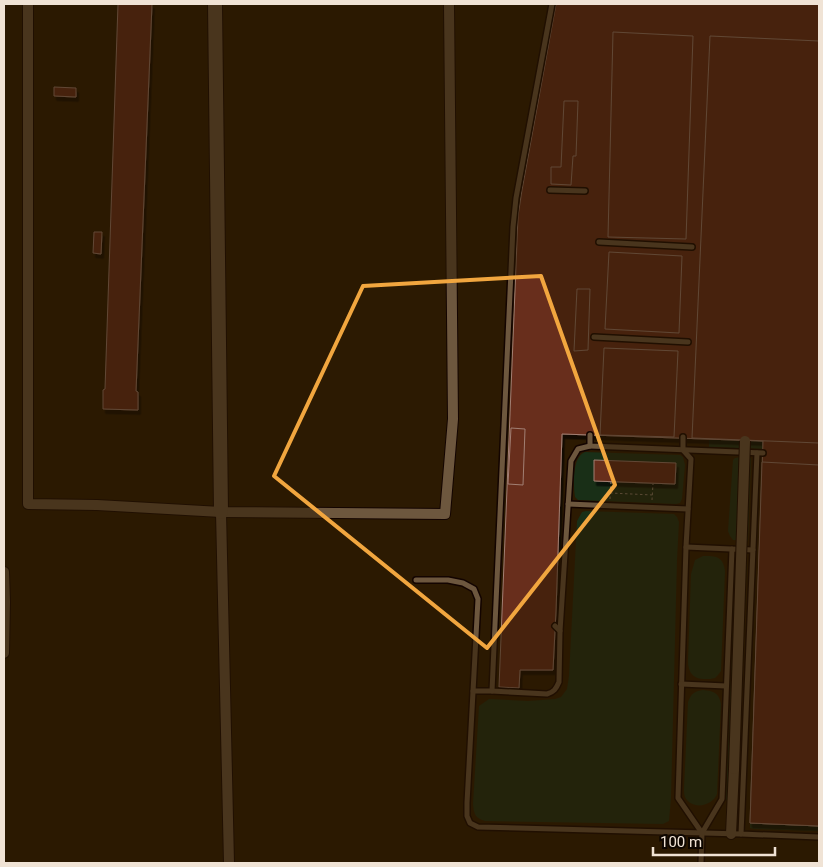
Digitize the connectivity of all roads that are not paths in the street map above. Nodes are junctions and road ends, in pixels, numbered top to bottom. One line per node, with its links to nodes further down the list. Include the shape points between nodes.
1 (28, 4): 18 (street, via 28,504)
2 (215, 4): 18 (street)
3 (448, 4): 18 (street, via 454,419 445,514)
4 (552, 4): 30 (lane, via 513,227)
5 (550, 190): 6 (lane)
6 (585, 191)
7 (599, 242): 8 (lane)
8 (692, 247)
9 (594, 337): 10 (lane)
10 (688, 342)
11 (590, 435): 14 (lane)
12 (683, 437): 15 (lane)
13 (745, 441): 32 (street, bridge, via 734,769)
14 (590, 446): 15 (lane); 16 (lane, via 578,449 570,461)
15 (683, 450): 17 (lane, via 691,459); 21 (lane, via 760,453)
16 (568, 504): 17 (lane); 25 (lane)
17 (688, 509): 19 (lane)
18 (221, 512): 34 (street)
19 (686, 546): 20 (lane); 27 (lane)
20 (732, 549): 21 (lane); 28 (lane)
21 (753, 550): 32 (lane)
22 (4, 572): 26 (street)
23 (416, 580): 29 (lane, via 448,580 474,589 478,599)
24 (555, 626): 25 (lane)
25 (560, 631): 30 (lane, via 559,682 553,692)
26 (4, 653)
27 (681, 684): 28 (lane); 31 (lane, via 678,798)
28 (726, 686): 31 (lane, via 722,799)
29 (473, 691): 30 (lane); 31 (lane, via 467,803 470,824)
30 (492, 692)
31 (702, 833): 32 (lane); 35 (lane)
32 (736, 834): 33 (lane)
33 (819, 837)
34 (229, 863)
35 (700, 863)

